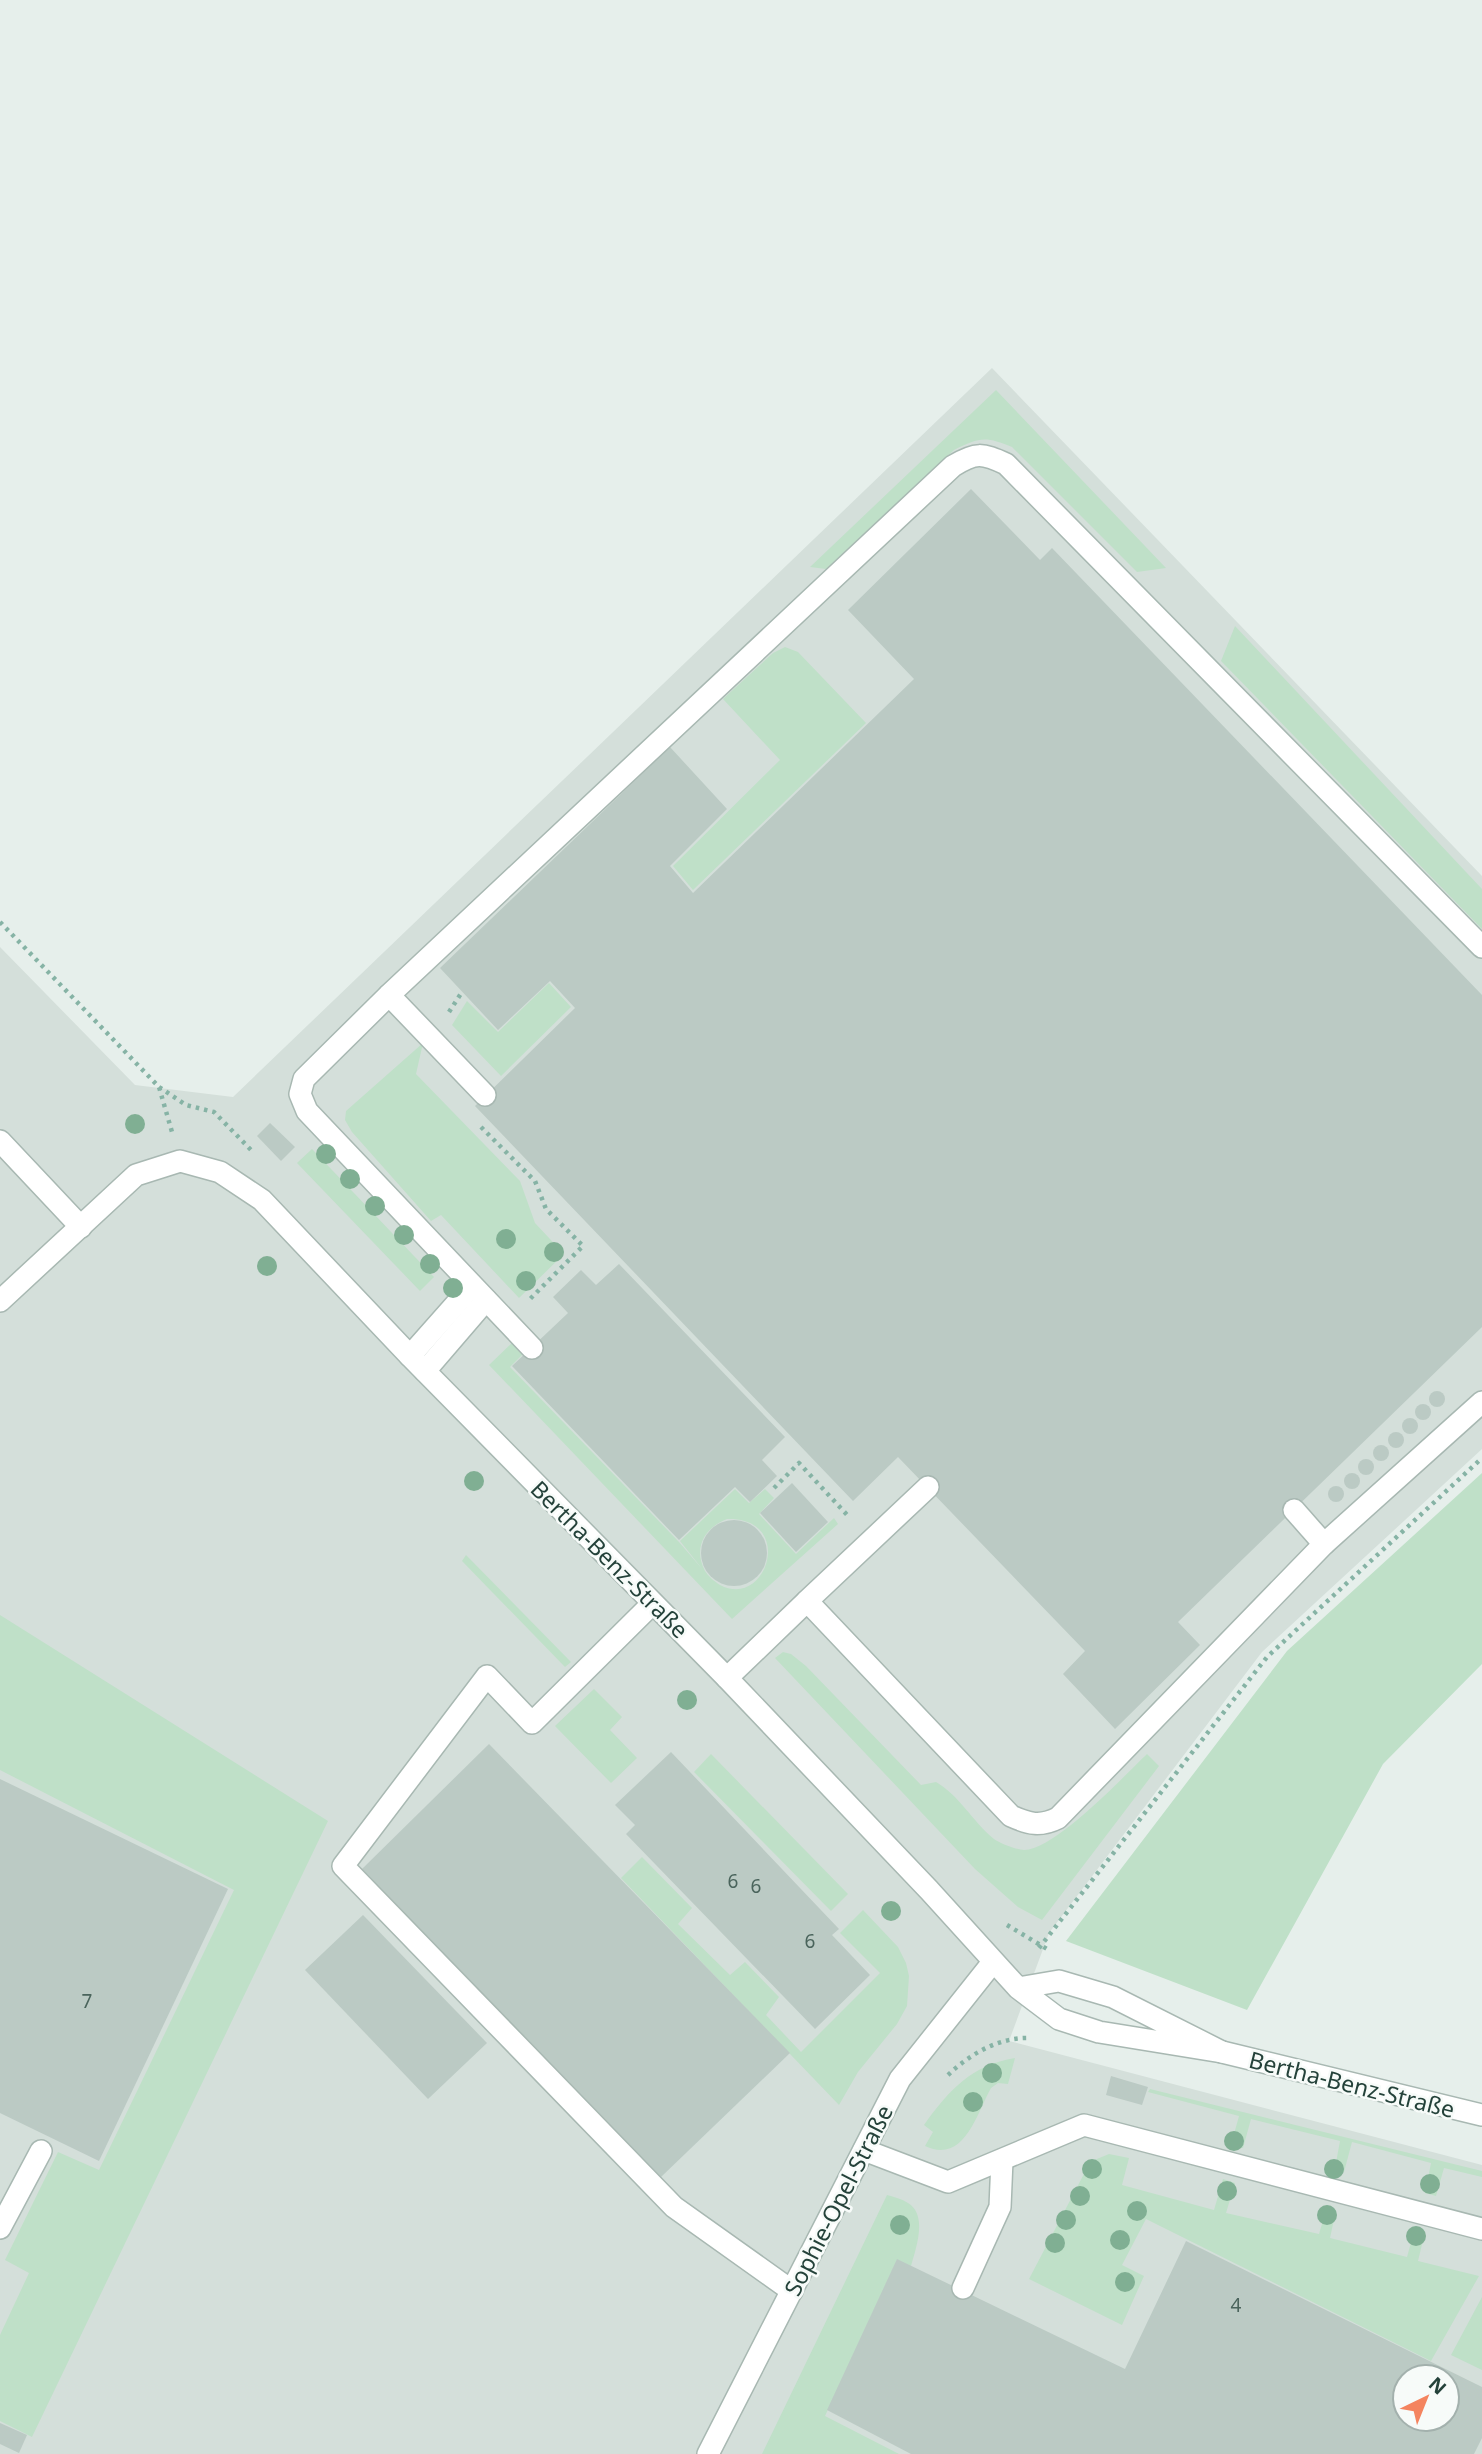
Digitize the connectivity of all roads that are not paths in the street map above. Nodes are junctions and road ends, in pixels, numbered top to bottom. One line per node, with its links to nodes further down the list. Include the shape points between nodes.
1 (1482, 947): 2 (street, via 1006,464 971,455 953,466)
2 (389, 995): 3 (street); 6 (street, via 304,1079 300,1094 307,1111)
3 (485, 1095)
4 (0, 1141): 5 (street)
5 (81, 1227): 7 (street); 9 (street, Bertha-Benz-Straße, via 136,1175 180,1161 220,1172 262,1200)
6 (479, 1293): 8 (street); 9 (street)
7 (0, 1301)
8 (532, 1348)
9 (418, 1363): 15 (street, Bertha-Benz-Straße)
10 (1482, 1402): 13 (street)
11 (928, 1487): 14 (street)
12 (1294, 1510): 13 (street)
13 (1324, 1544): 14 (street, via 1193,1667 1058,1818 1045,1825 1030,1825 1011,1816)
14 (807, 1601): 16 (street)
15 (652, 1604): 16 (street, Bertha-Benz-Straße); 27 (street, via 533,1723 487,1676 343,1866 674,2207)
16 (727, 1678): 17 (street, Bertha-Benz-Straße)
17 (993, 1962): 18 (street, Bertha-Benz-Straße); 21 (street, Sophie-Opel-Straße, via 900,2079)
18 (1014, 1984): 19 (street, Bertha-Benz-Straße, via 1059,1981 1113,1997); 19 (street, Bertha-Benz-Straße, via 1059,2019 1099,2032)
19 (1222, 2052): 20 (street, Bertha-Benz-Straße)
20 (1482, 2115)
21 (864, 2150): 23 (street, via 948,2182); 27 (street, Sophie-Opel-Straße)
22 (41, 2151): 24 (street)
23 (1002, 2160): 25 (street, via 1084,2125); 26 (street, via 1000,2207)
24 (0, 2228)
25 (1482, 2229)
26 (962, 2288)
27 (792, 2291): 28 (street, Sophie-Opel-Straße)
28 (708, 2454)

